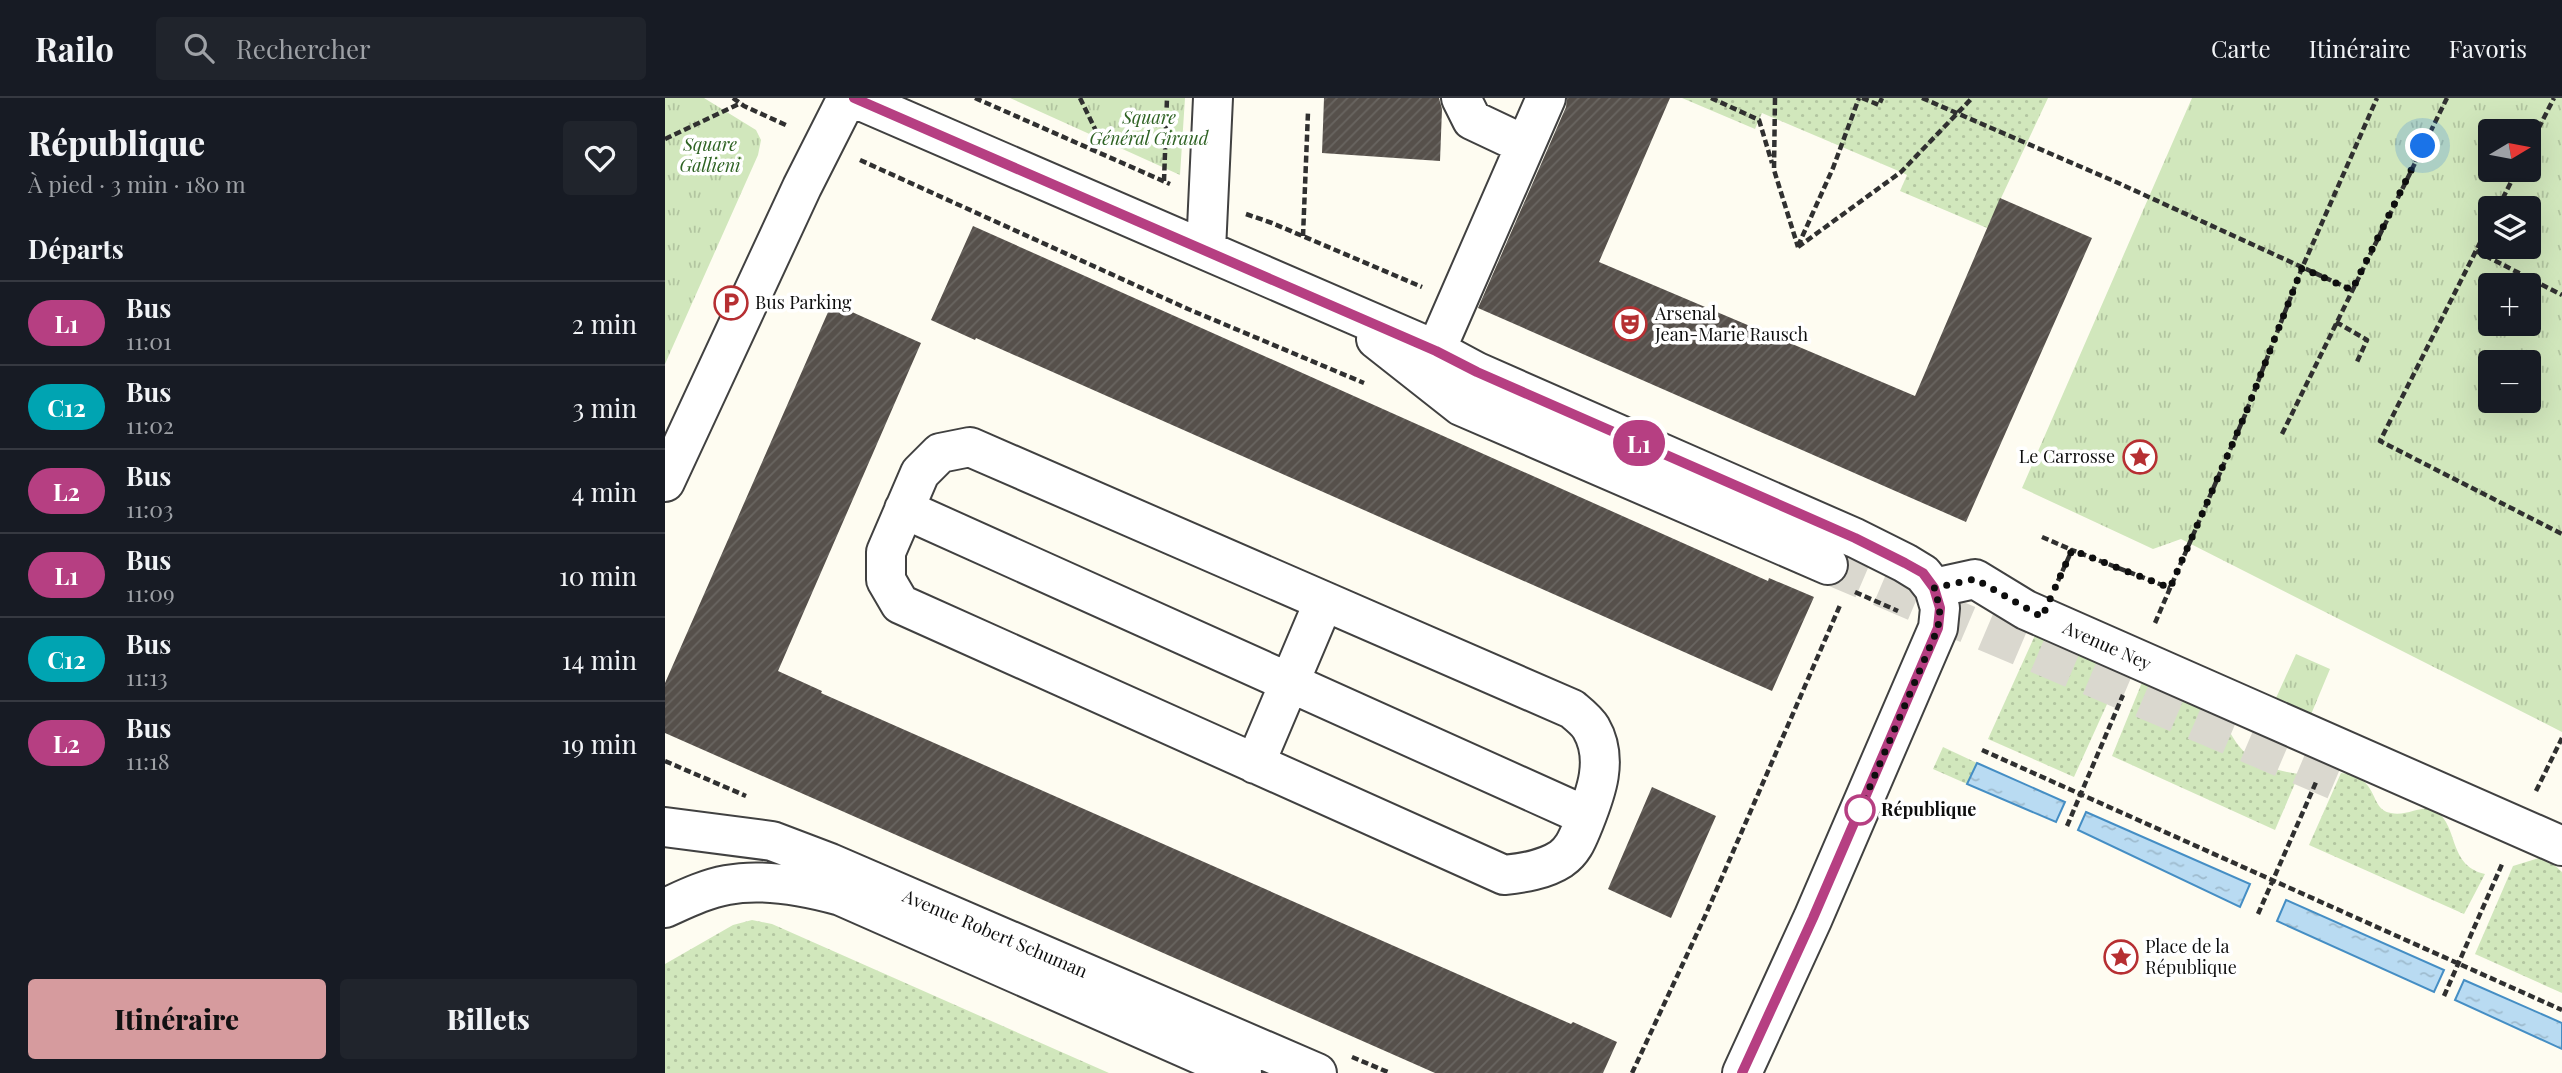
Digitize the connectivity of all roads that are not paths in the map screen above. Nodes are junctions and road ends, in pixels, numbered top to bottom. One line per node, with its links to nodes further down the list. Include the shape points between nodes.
1 (847, 98): 10 (street)
2 (854, 98): 7 (street)
3 (1213, 98): 7 (street)
4 (1461, 98): 6 (street, via 1472,120)
5 (1546, 98): 6 (street)
6 (1525, 145): 9 (street)
7 (1206, 250): 8 (street)
8 (1346, 313): 9 (street); 12 (street, via 1461,406)
9 (1436, 351): 13 (street, via 1855,538 1923,573)
10 (665, 482)
11 (904, 509): 14 (street, via 920,473 940,453 970,447); 15 (street); 16 (street, via 886,552 887,580 900,604)
12 (1835, 582)
13 (1934, 588): 19 (street, Avenue Ney, via 1975,579 2136,668); 25 (street, via 1940,608 1938,628)
14 (1324, 601): 15 (street); 17 (street, via 1572,709 1591,727 1600,757 1597,787)
15 (1289, 683): 16 (street); 17 (street)
16 (1255, 764): 17 (street, via 1504,875 1562,858 1574,846)
17 (1586, 816)
18 (665, 827): 24 (street, Avenue Robert Schuman, via 772,841 818,858)
19 (2562, 846)
20 (665, 879): 21 (street, Avenue Robert Schuman)
21 (746, 884): 22 (street, via 702,891); 23 (street, Avenue Robert Schuman, via 806,886 841,896)
22 (665, 908)
23 (1242, 1073)
24 (1317, 1073)
25 (1742, 1073)

